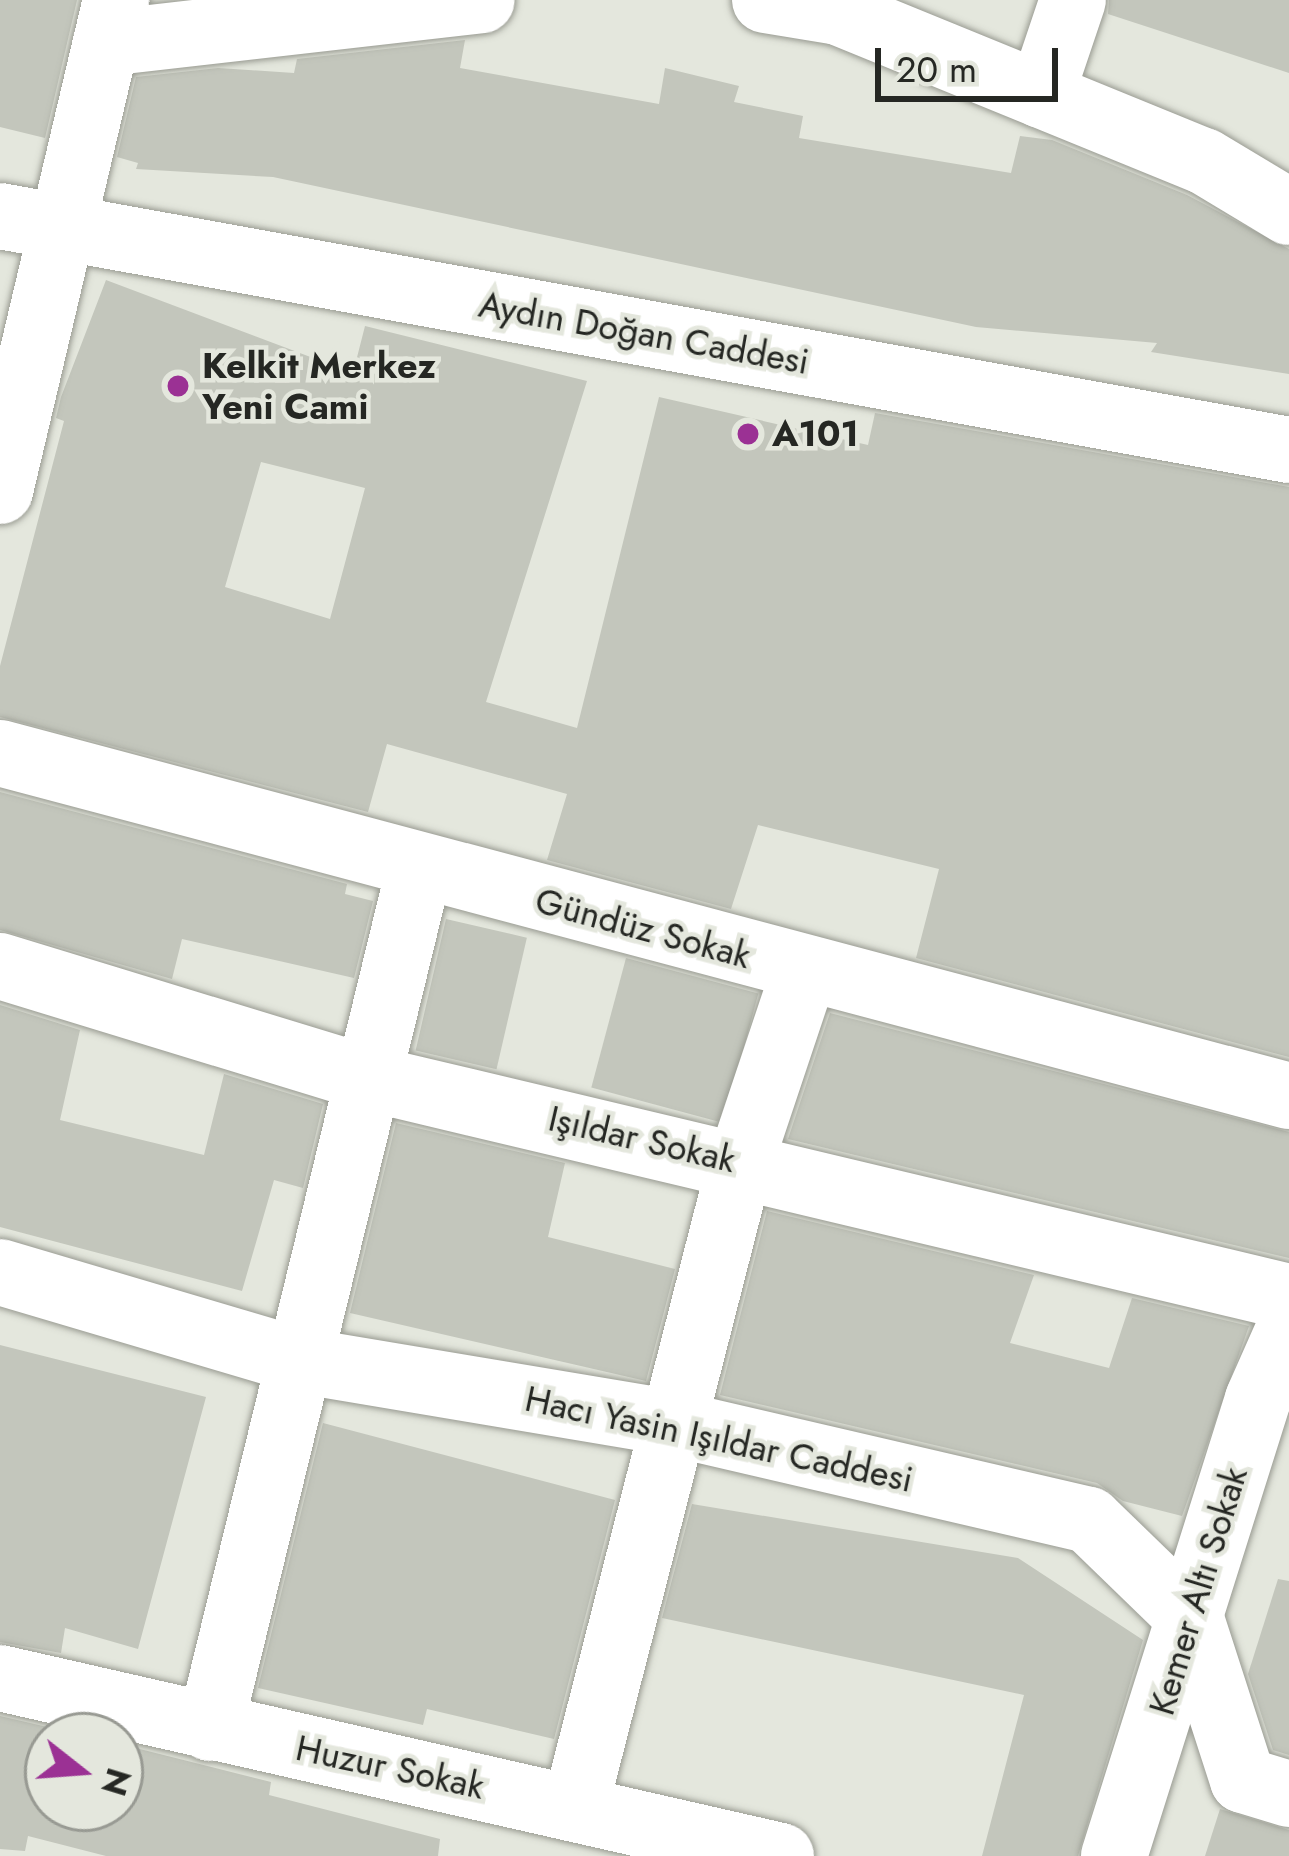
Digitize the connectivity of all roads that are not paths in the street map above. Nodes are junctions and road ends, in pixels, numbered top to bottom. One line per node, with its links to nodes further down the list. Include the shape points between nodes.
1 (482, 0): 4 (street)
2 (765, 0): 5 (street, via 838,12)
3 (1073, 0): 5 (street)
4 (111, 21): 8 (street)
5 (1041, 95): 6 (street, via 1204,161)
6 (1289, 212)
7 (0, 216): 8 (street, Aydın Doğan Caddesi)
8 (64, 228): 9 (street, Aydın Doğan Caddesi); 10 (street)
9 (1289, 450)
10 (0, 491)
11 (0, 752): 12 (street, Gündüz Sokak)
12 (419, 870): 14 (street, Gündüz Sokak); 15 (street)
13 (0, 966): 15 (street, Işıldar Sokak)
14 (805, 970): 16 (street, Gündüz Sokak); 17 (street)
15 (364, 1077): 17 (street, Işıldar Sokak); 21 (street)
16 (1289, 1096)
17 (741, 1161): 19 (street, Işıldar Sokak); 22 (street)
18 (0, 1272): 21 (street, Hacı Yasin Işıldar Caddesi)
19 (1289, 1297)
20 (1289, 1329): 23 (street, Kemer Altı Sokak, via 1258,1399)
21 (296, 1360): 22 (street, Hacı Yasin Işıldar Caddesi); 25 (street)
22 (672, 1423): 23 (street, Hacı Yasin Işıldar Caddesi, via 1089,1520); 27 (street)
23 (1191, 1618): 26 (street, Hacı Yasin Işıldar Caddesi, via 1243,1780); 29 (street, Kemer Altı Sokak)
24 (0, 1678): 25 (street, Huzur Sokak)
25 (210, 1728): 27 (street, Huzur Sokak)
26 (1289, 1794)
27 (575, 1808): 28 (street, Huzur Sokak)
28 (781, 1856)
29 (1114, 1856)

